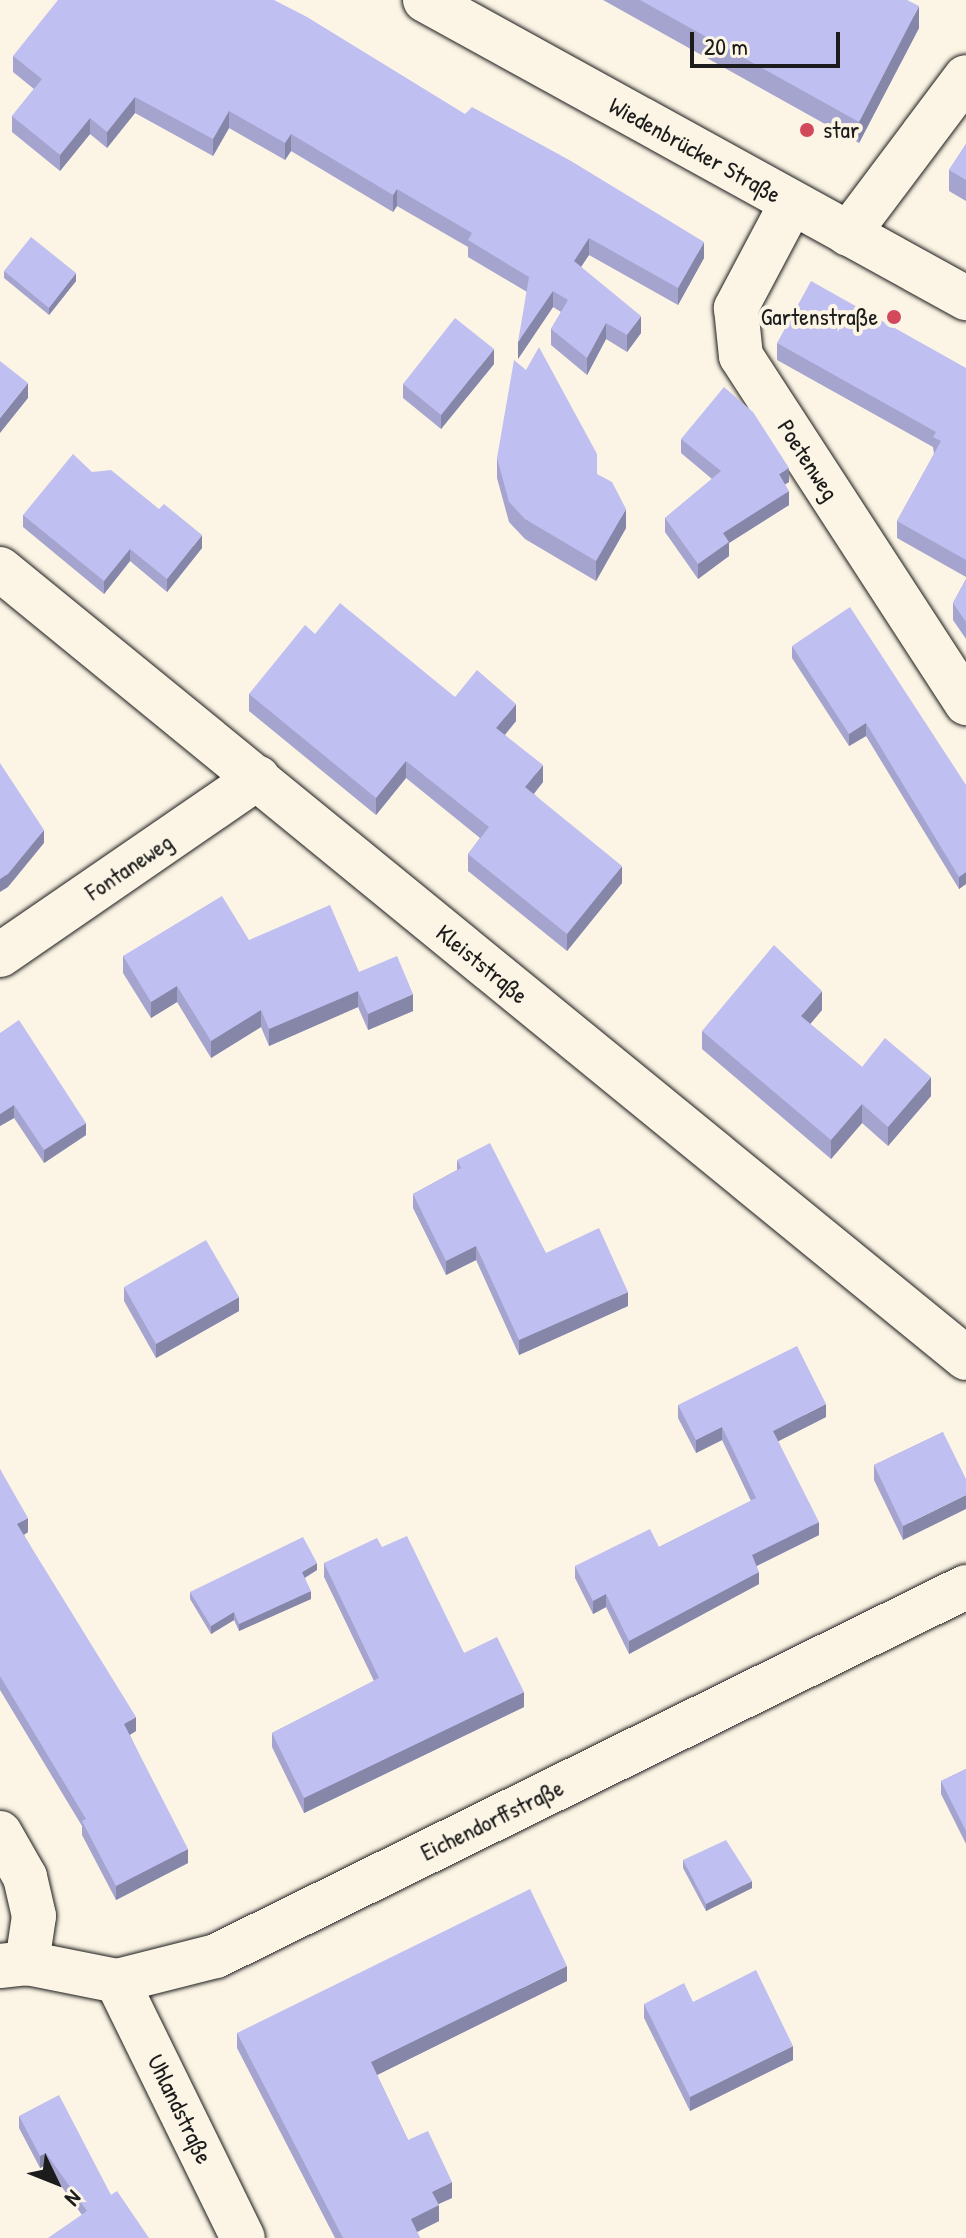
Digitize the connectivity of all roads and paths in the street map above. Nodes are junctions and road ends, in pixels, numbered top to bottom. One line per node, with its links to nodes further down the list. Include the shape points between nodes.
1 (425, 0): 3 (street, Wiedenbrücker Straße)
2 (966, 77): 4 (street)
3 (791, 204): 4 (street, Wiedenbrücker Straße); 7 (street, Poetenweg, via 736,308 741,356)
4 (848, 234): 5 (street, Wiedenbrücker Straße)
5 (966, 298)
6 (0, 569): 8 (street, Kleiststraße)
7 (966, 703)
8 (258, 778): 9 (street, Fontaneweg); 10 (street, Kleiststraße)
9 (0, 955)
10 (966, 1358)
11 (966, 1587): 14 (street, Eichendorffstraße, via 216,1956)
12 (0, 1833): 13 (street, via 25,1877 34,1916)
13 (13, 1965): 14 (street, Eichendorffstraße)
14 (117, 1981): 15 (street, Uhlandstraße)
15 (243, 2238)

